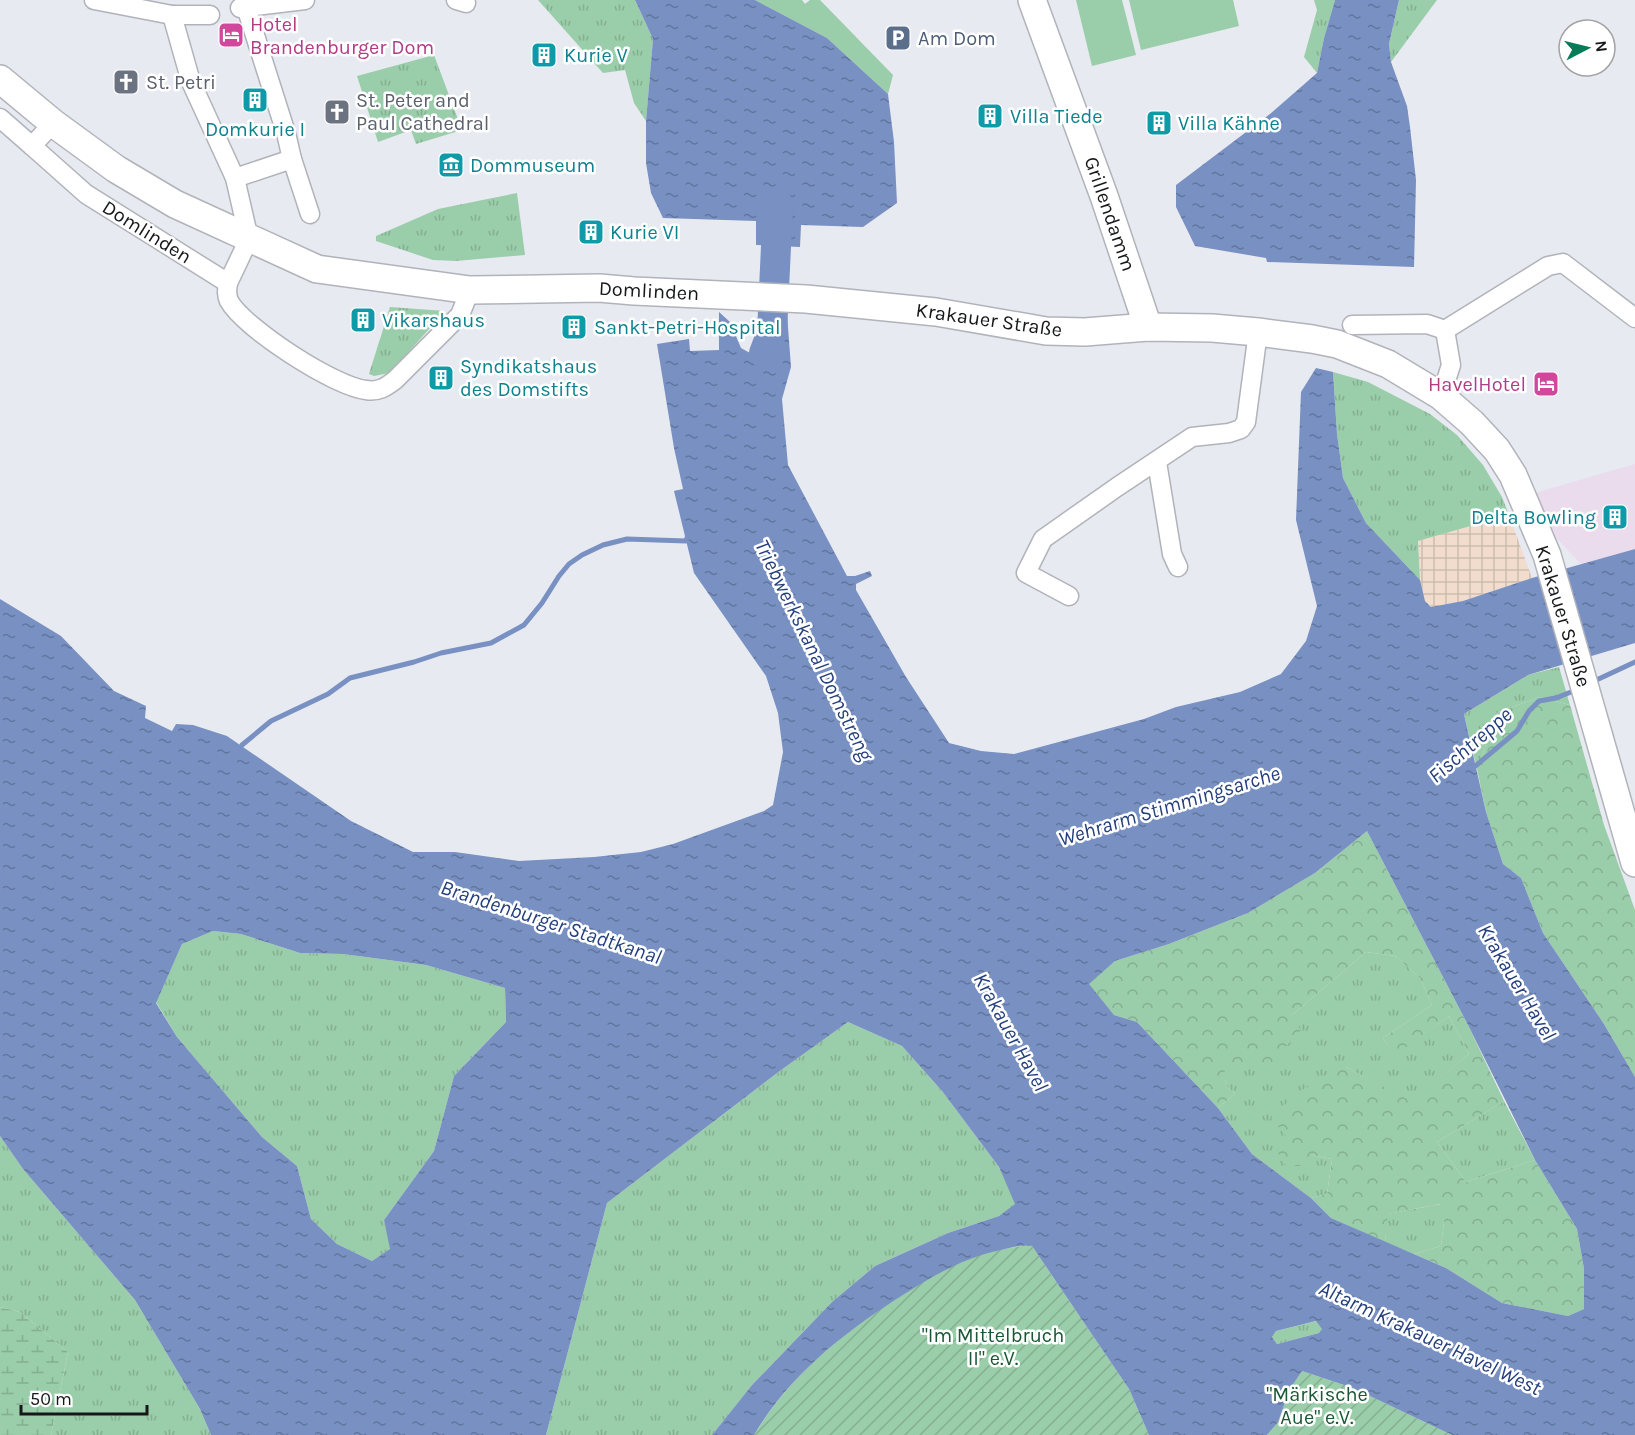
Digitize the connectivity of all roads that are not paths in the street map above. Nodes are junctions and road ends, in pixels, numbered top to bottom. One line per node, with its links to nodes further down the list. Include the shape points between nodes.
1 (94, 0): 5 (street)
2 (305, 0): 4 (street)
3 (1032, 0): 20 (street, Grillendamm)
4 (245, 5): 11 (street)
5 (183, 10): 6 (street); 12 (street, via 191,82)
6 (210, 15)
7 (0, 79): 9 (street, Domlinden)
8 (0, 118): 10 (street, Domlinden)
9 (53, 123): 10 (street); 14 (street, Domlinden, via 116,169 175,204)
10 (32, 146): 15 (street, Domlinden, via 86,194)
11 (292, 159): 12 (street); 13 (street)
12 (235, 178): 14 (street)
13 (310, 214)
14 (249, 239): 15 (street); 16 (street, Domlinden, via 317,269)
15 (228, 283): 16 (street, via 226,293 230,302 258,332 321,371 366,390 383,389 395,380 460,315)
16 (470, 290): 17 (street, Domlinden, via 599,288)
17 (720, 295): 20 (street, Krakauer Straße, via 936,312 1046,331)
18 (1635, 318): 21 (street, via 1563,263 1548,266)
19 (1352, 325): 21 (street, via 1427,324)
20 (1148, 327): 22 (street, Krakauer Straße)
21 (1445, 330): 23 (street, via 1451,365)
22 (1258, 332): 23 (street, Krakauer Straße, via 1337,344 1388,364); 24 (street, via 1246,422 1241,429 1192,437)
23 (1441, 396): 27 (street, Krakauer Straße, via 1497,450 1523,496 1547,555)
24 (1156, 462): 25 (street, via 1172,554); 26 (street, via 1043,539 1026,573)
25 (1178, 567)
26 (1069, 596)
27 (1635, 863)

